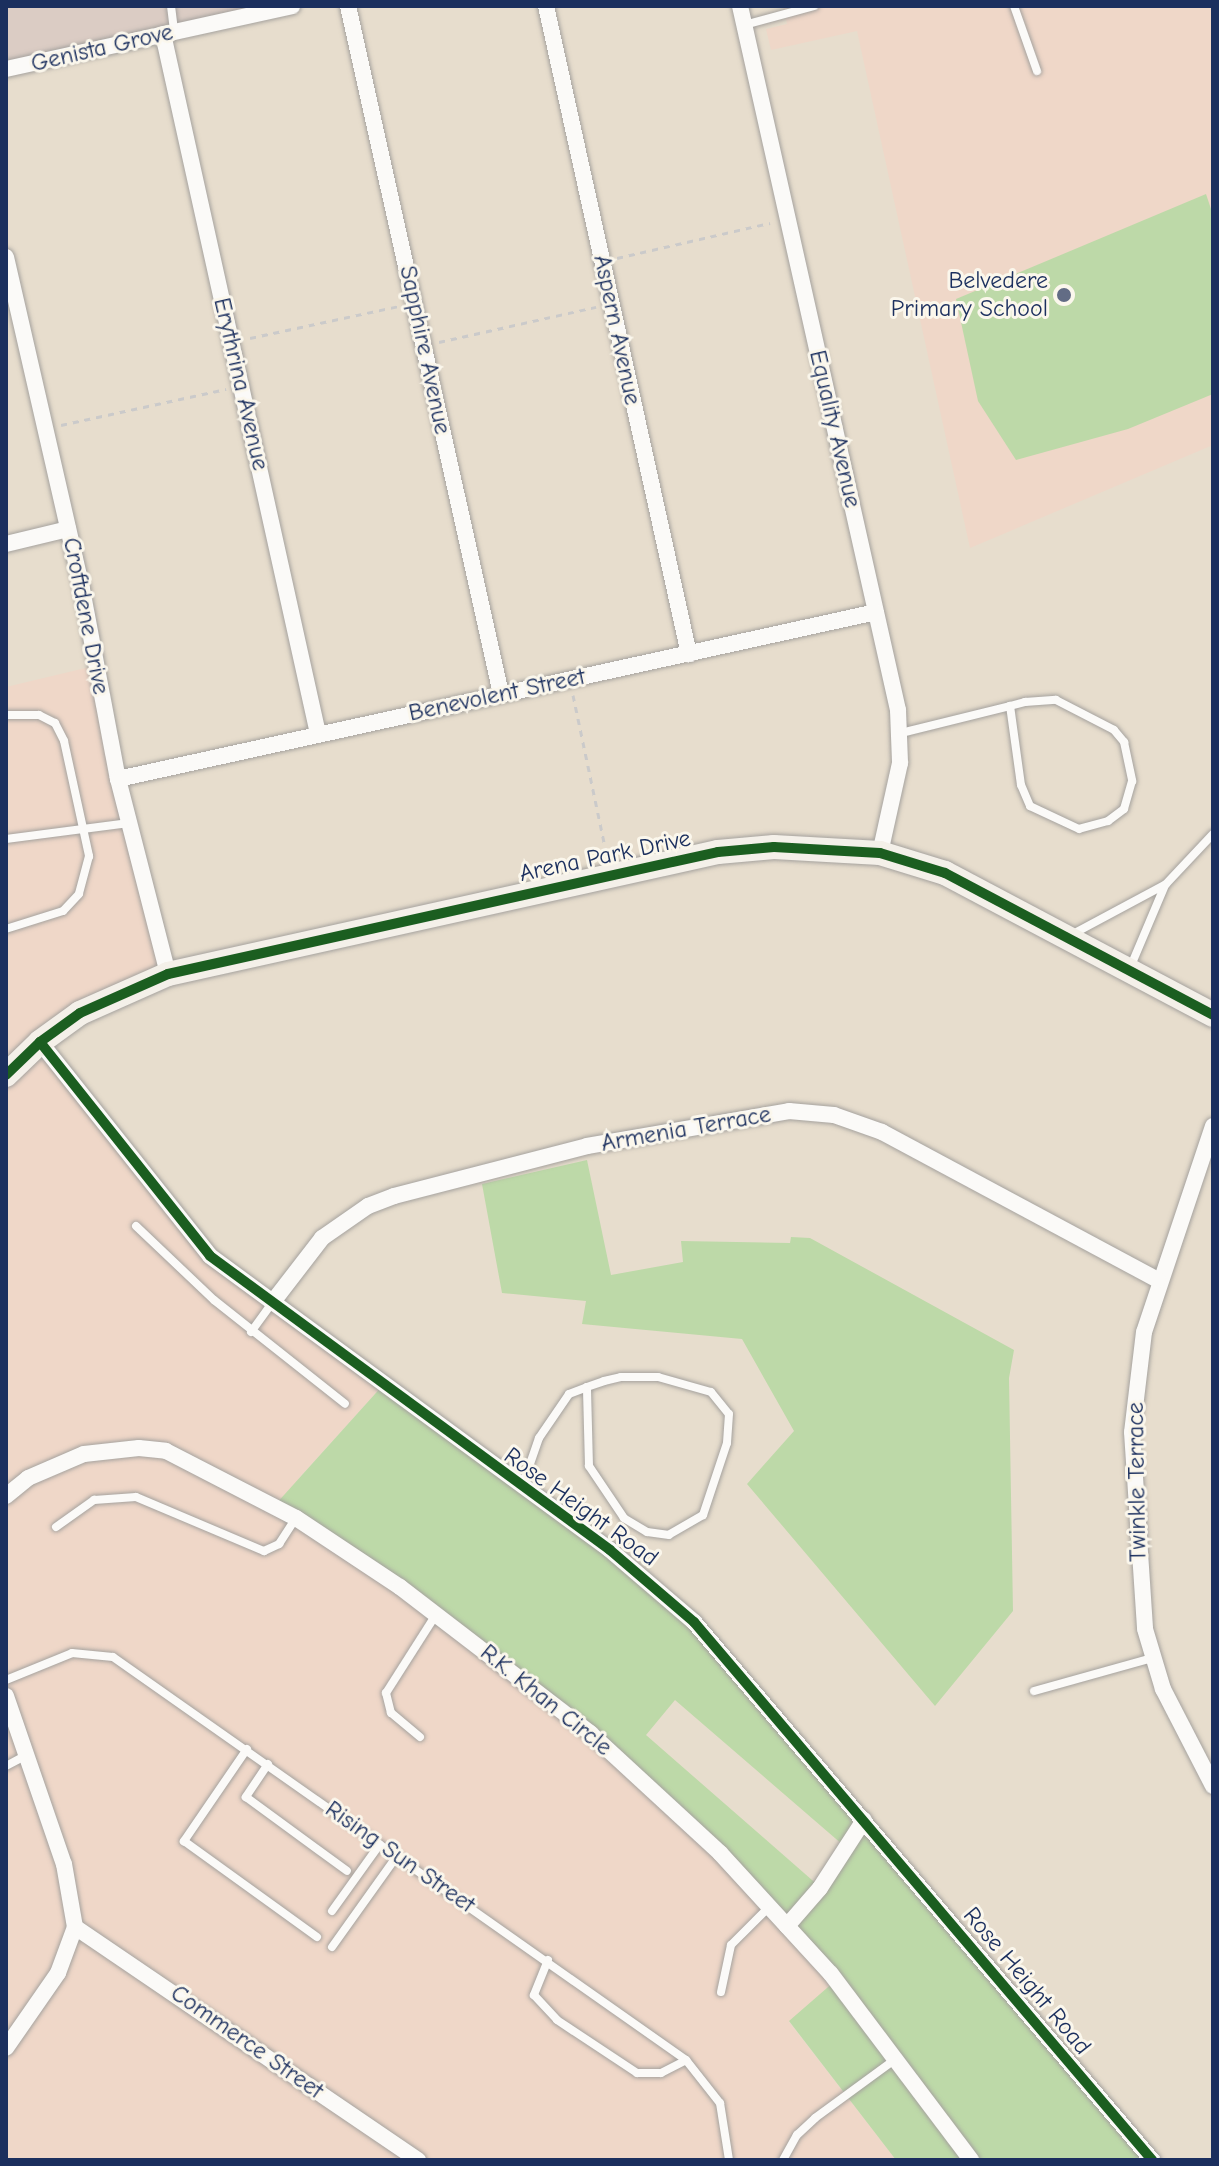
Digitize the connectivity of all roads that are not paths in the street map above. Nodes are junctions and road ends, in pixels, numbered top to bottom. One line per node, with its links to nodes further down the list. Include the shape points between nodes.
1 (171, 6): 9 (lane)
2 (292, 6): 9 (street, Genista Grove)
3 (348, 6): 17 (street, Sapphire Avenue)
4 (546, 6): 16 (street, Aspern Avenue)
5 (740, 6): 8 (street, Equality Avenue)
6 (814, 6): 8 (lane)
7 (1014, 6): 11 (lane)
8 (743, 25): 15 (street, Equality Avenue)
9 (168, 33): 10 (street, Genista Grove); 21 (street, Erythrina Avenue)
10 (6, 69)
11 (1037, 71)
12 (6, 257): 13 (street, Croftdene Drive)
13 (68, 529): 14 (street); 22 (street, Croftdene Drive)
14 (6, 544)
15 (876, 612): 16 (street, Benevolent Street); 20 (street, Equality Avenue)
16 (689, 654): 17 (street, Benevolent Street)
17 (501, 694): 21 (street, Benevolent Street)
18 (1010, 706): 18 (lane, via 1056,700 1114,730 1129,758 1131,791 1124,809 1108,821 1079,829 1030,806 1021,785); 20 (lane)
19 (6, 715): 24 (lane, via 39,715 55,723 64,741)
20 (901, 733): 27 (street, Equality Avenue, via 900,763)
21 (318, 734): 22 (street, Benevolent Street)
22 (118, 779): 23 (street, Croftdene Drive)
23 (129, 823): 24 (lane); 32 (street, Croftdene Drive)
24 (84, 832): 26 (lane); 29 (lane, via 89,856 79,894 63,911)
25 (1213, 834): 28 (lane)
26 (6, 839)
27 (880, 853): 30 (street, Arena Park Drive, via 945,873); 32 (street, Arena Park Drive, via 811,847 718,852)
28 (1166, 884): 30 (lane); 31 (lane)
29 (6, 929)
30 (1070, 935): 31 (street, Arena Park Drive)
31 (1130, 969): 33 (street, Arena Park Drive)
32 (168, 974): 34 (street, Arena Park Drive, via 125,988)
33 (1213, 1015)
34 (40, 1042): 35 (street, Arena Park Drive); 39 (street, Rose Height Road, via 185,1229)
35 (6, 1075)
36 (1213, 1126): 38 (street, Twinkle Terrace)
37 (136, 1226): 40 (lane)
38 (1158, 1280): 39 (street, Armenia Terrace, via 882,1132 834,1115 789,1111 587,1146 394,1196 368,1206 322,1238); 48 (street, Twinkle Terrace, via 1144,1332 1132,1432 1139,1593)
39 (272, 1303): 40 (lane); 43 (street, Rose Height Road)
40 (251, 1332): 42 (lane)
41 (587, 1387): 41 (lane, via 621,1377 658,1377 691,1383 724,1403 729,1414 727,1443 714,1494 697,1523 657,1535 634,1527 615,1508 589,1466); 43 (lane, via 569,1394 548,1421)
42 (345, 1404)
43 (522, 1488): 58 (street, Rose Height Road, via 621,1559 694,1622)
44 (6, 1496): 45 (street, R.K. Khan Circle, via 28,1478 84,1454 139,1448 199,1464)
45 (296, 1518): 46 (lane, via 279,1544 264,1551 136,1497 94,1500); 47 (street, R.K. Khan Circle)
46 (56, 1527)
47 (437, 1613): 52 (lane, via 386,1693 391,1713); 62 (street, R.K. Khan Circle, via 590,1733)
48 (1152, 1658): 50 (lane); 57 (street, Twinkle Terrace)
49 (6, 1680): 53 (lane, Rising Sun Street, via 72,1653 106,1654)
50 (1034, 1691)
51 (6, 1696): 54 (street)
52 (420, 1737)
53 (247, 1749): 55 (lane, Rising Sun Street); 66 (lane, via 184,1841)
54 (25, 1756): 56 (lane); 65 (street, via 64,1864)
55 (268, 1764): 59 (lane, Rising Sun Street); 61 (lane, via 246,1797)
56 (6, 1766)
57 (1213, 1786)
58 (864, 1820): 64 (street, via 820,1888); 77 (street, Rose Height Road)
59 (380, 1844): 60 (lane, Rising Sun Street); 63 (lane)
60 (397, 1856): 67 (lane); 68 (lane, Rising Sun Street)
61 (347, 1871)
62 (769, 1907): 64 (street, R.K. Khan Circle); 69 (lane, via 731,1945)
63 (332, 1911)
64 (787, 1926): 71 (street, R.K. Khan Circle)
65 (75, 1927): 70 (street, via 58,1973); 73 (street, Commerce Street)
66 (317, 1937)
67 (332, 1947)
68 (548, 1960): 72 (lane, Rising Sun Street); 72 (lane, via 534,1995 557,2020 637,2073 661,2073)
69 (721, 1992)
70 (6, 2048)
71 (899, 2057): 75 (lane, via 815,2118 797,2135); 76 (street, R.K. Khan Circle)
72 (686, 2060): 74 (lane, Rising Sun Street, via 720,2103)
73 (418, 2160)
74 (729, 2160)
75 (783, 2160)
76 (971, 2160)
77 (1152, 2160)

